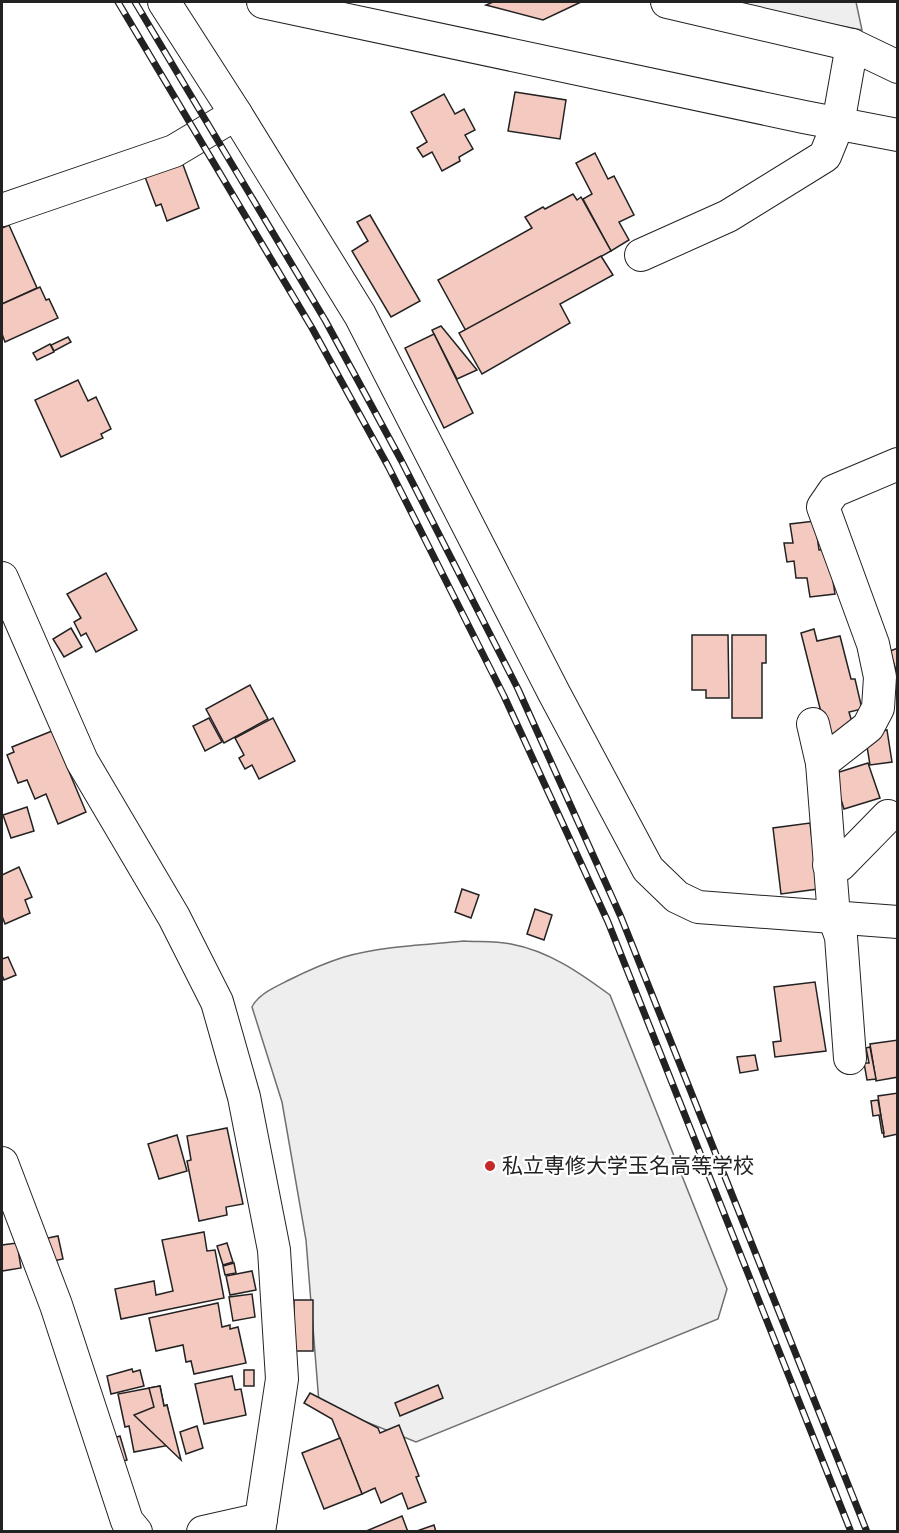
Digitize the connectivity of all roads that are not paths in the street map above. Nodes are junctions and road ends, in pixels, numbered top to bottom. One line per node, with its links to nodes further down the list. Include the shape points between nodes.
1 (164, 2): 6 (street)
2 (263, 2): 7 (street)
3 (667, 2): 4 (street)
4 (852, 45): 5 (street); 7 (street)
5 (897, 67)
6 (236, 114): 9 (street, via 174,151); 18 (street, via 360,315 648,869 677,897 698,907)
7 (838, 123): 8 (street); 10 (street, via 825,156 728,216)
8 (897, 135)
9 (2, 210)
10 (641, 255)
11 (897, 464): 13 (street, via 834,491 824,507)
12 (2, 579): 22 (street, via 82,761 174,917 217,1002 244,1097 274,1250 282,1380)
13 (885, 640): 15 (street, via 878,708 868,727)
14 (813, 724): 15 (street)
15 (822, 763): 17 (street)
16 (888, 816): 17 (street, via 840,865)
17 (829, 865): 18 (street)
18 (834, 917): 19 (street); 20 (street, via 841,937)
19 (897, 922)
20 (850, 1058)
21 (2, 1163): 23 (street, via 56,1305 127,1521)
22 (260, 1526): 24 (street)
23 (136, 1532)
24 (203, 1532)

